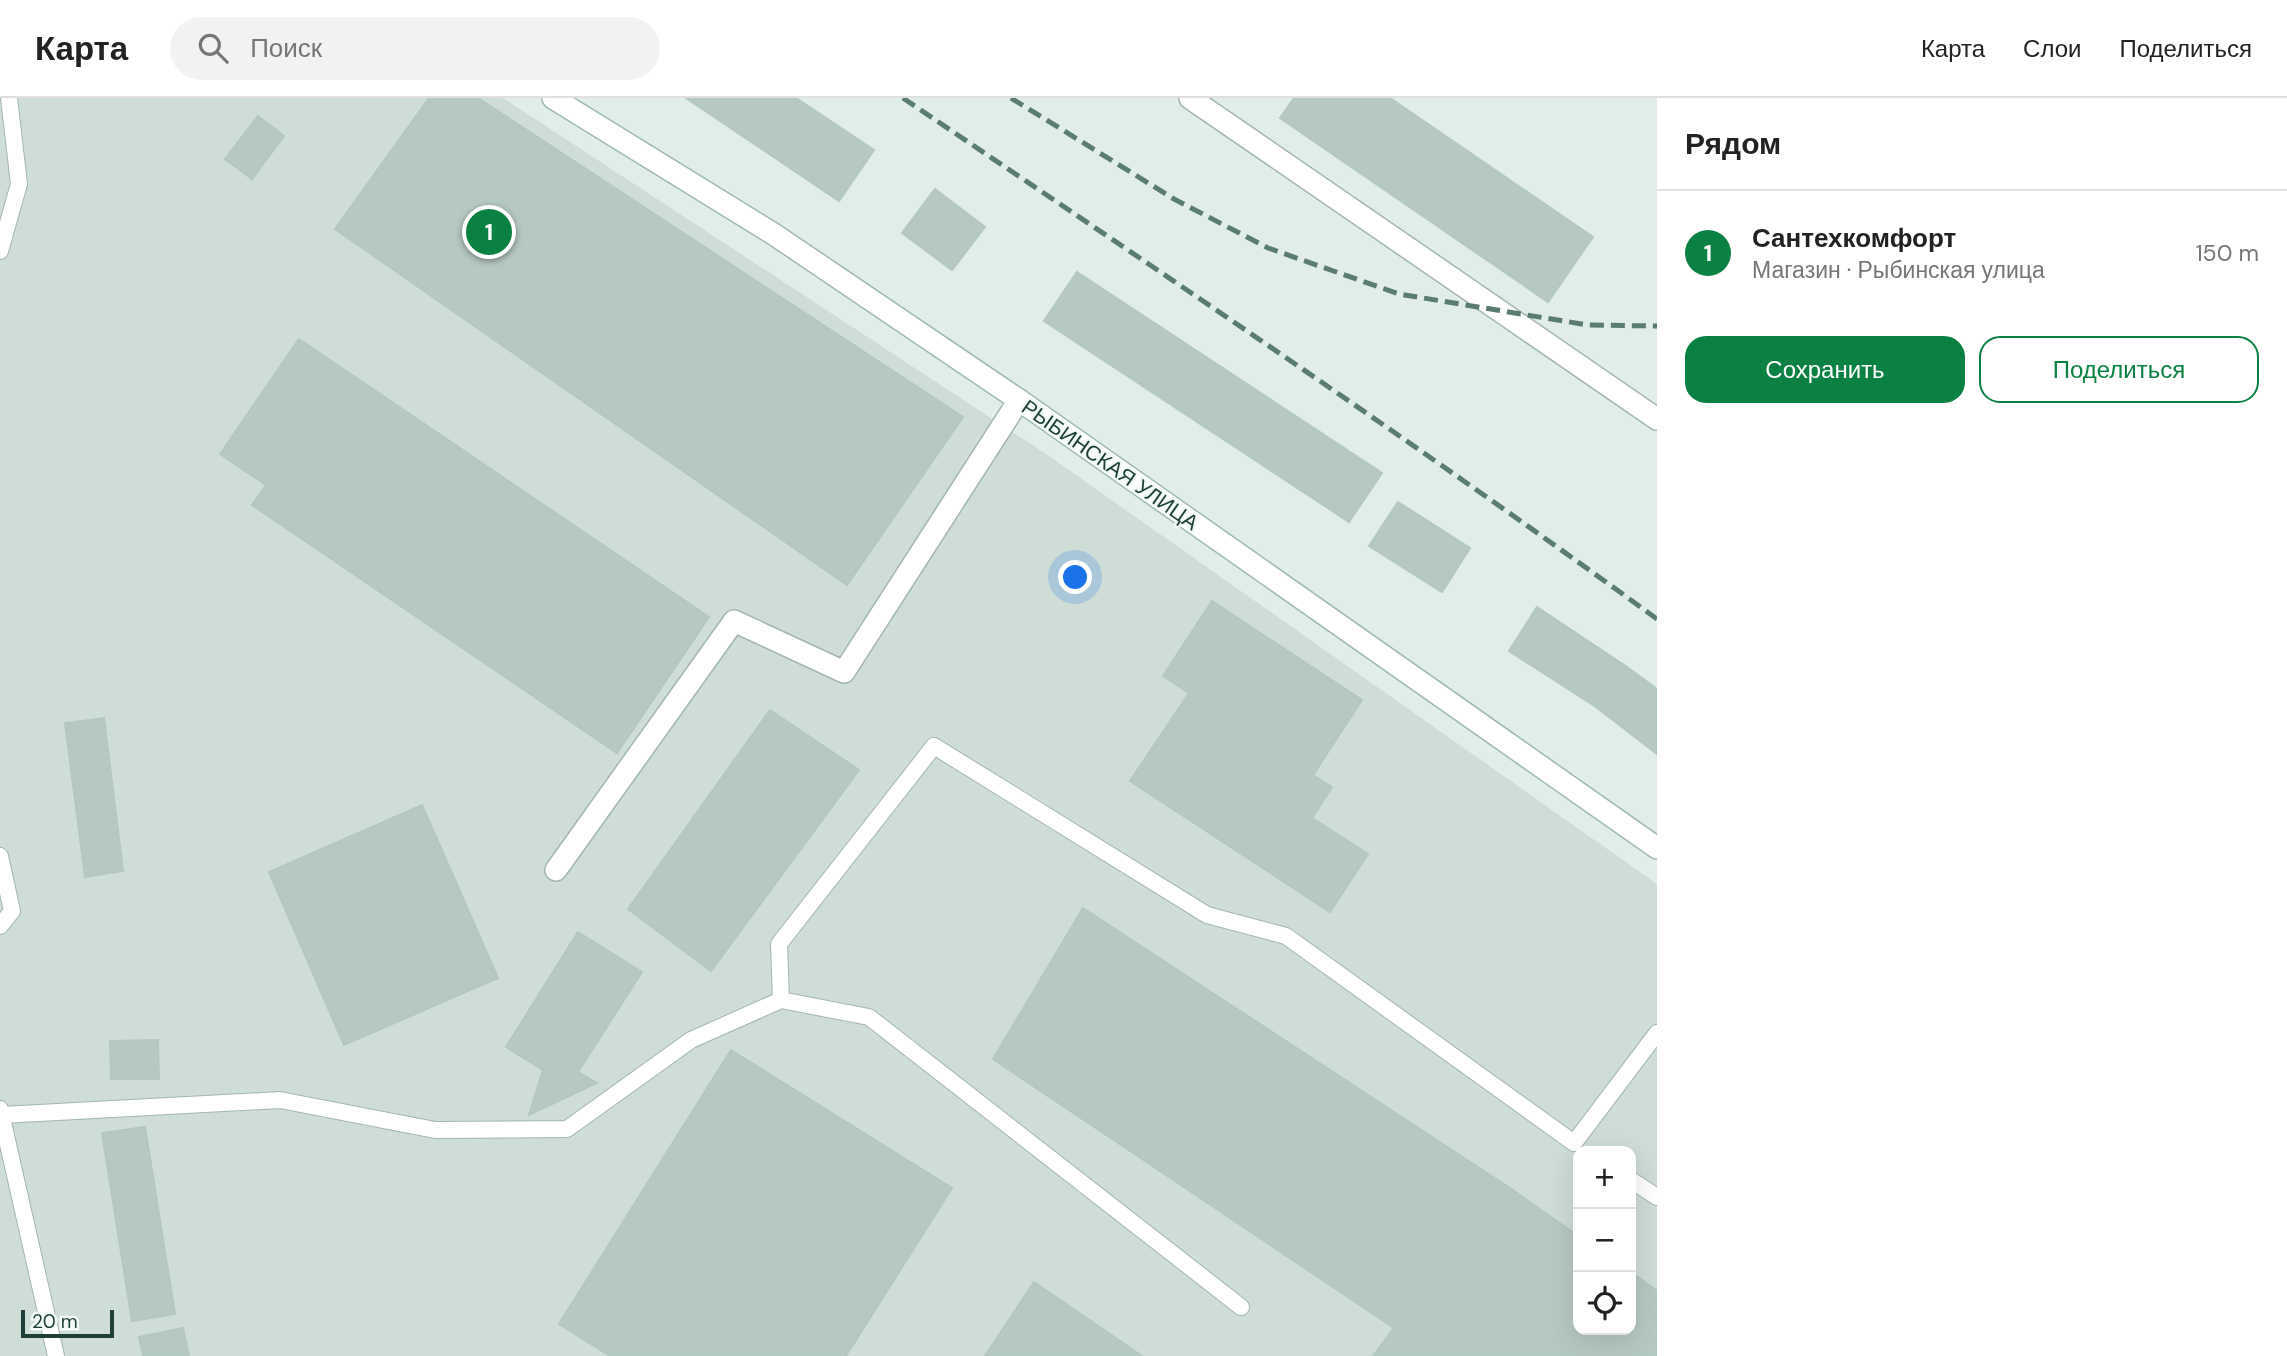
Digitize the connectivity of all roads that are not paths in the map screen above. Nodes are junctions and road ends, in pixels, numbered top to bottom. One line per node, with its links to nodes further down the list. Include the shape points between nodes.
1 (9, 98): 4 (lane, via 19,184)
2 (553, 98): 5 (main road, РЫБИНСКАЯ УЛИЦА, via 772,233)
3 (1190, 98): 6 (main road)
4 (0, 250)
5 (1018, 400): 7 (main road, РЫБИНСКАЯ УЛИЦА); 9 (main road, via 844,672 734,621)
6 (1657, 419)
7 (1657, 848)
8 (0, 856): 10 (lane, via 12,911)
9 (556, 870)
10 (0, 926)
11 (780, 1000): 13 (lane, via 691,1040 568,1129 435,1130 280,1100); 14 (lane, via 779,944 934,746 1208,915 1286,936); 18 (lane, via 869,1017)
12 (1657, 1033): 15 (lane)
13 (1, 1112): 19 (lane)
14 (1579, 1146)
15 (1581, 1146)
16 (1636, 1183): 17 (lane)
17 (1657, 1197)
18 (1241, 1307)
19 (55, 1356)

